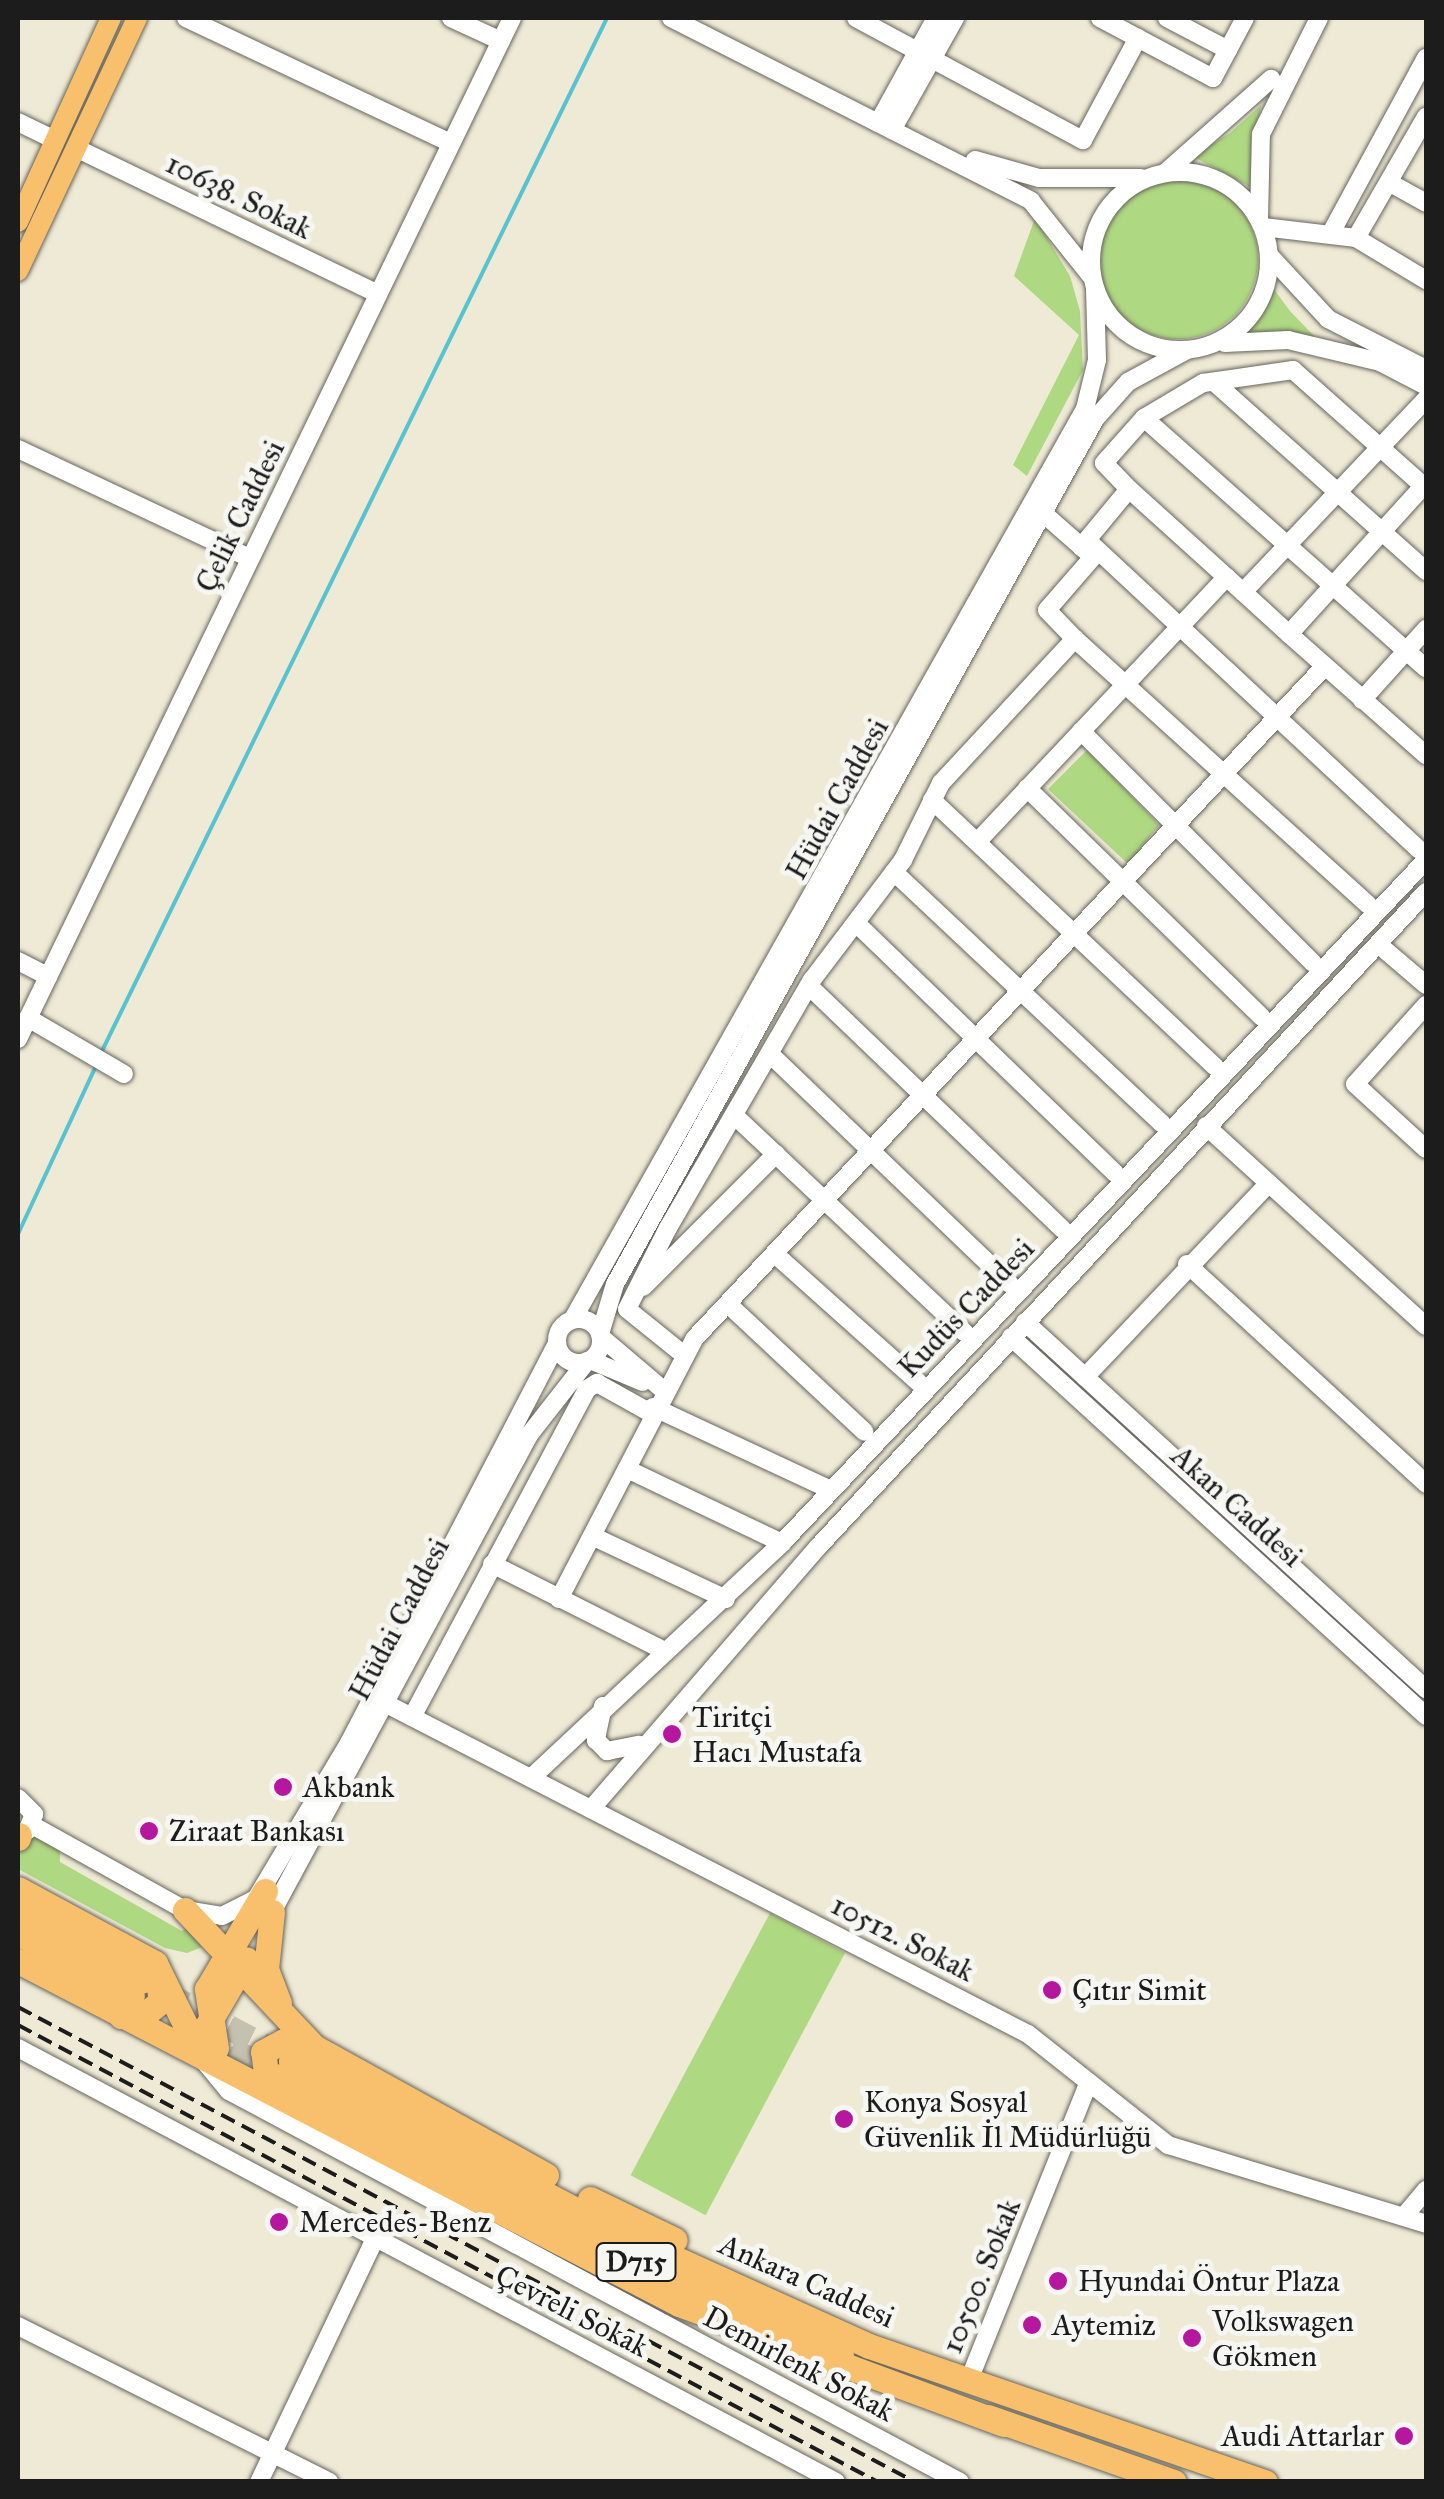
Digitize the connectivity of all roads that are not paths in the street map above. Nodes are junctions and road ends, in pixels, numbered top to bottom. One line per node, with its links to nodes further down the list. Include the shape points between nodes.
1 (112, 18): 24 (main road)
2 (137, 18): 26 (main road)
3 (186, 18): 25 (street)
4 (451, 18): 17 (street)
5 (512, 18): 17 (street, Çelik Caddesi)
6 (671, 18): 22 (street)
7 (697, 18): 22 (street)
8 (856, 18): 19 (street)
9 (936, 18): 19 (street)
10 (955, 18): 19 (street)
11 (1100, 18): 16 (street)
12 (1167, 18): 18 (street)
13 (1245, 18): 18 (street)
14 (1306, 18): 27 (street, via 1262,96)
15 (1319, 18): 31 (street, via 1260,134)
16 (1138, 38): 18 (street, via 1213,78); 19 (street, via 1083,140)
17 (501, 41): 25 (street, Çelik Caddesi)
18 (1228, 50)
19 (925, 54): 22 (street)
20 (1426, 58): 32 (street)
21 (1426, 116): 28 (street)
22 (888, 121): 27 (street, via 1006,173); 37 (street, via 1042,209)
23 (18, 122): 24 (street)
24 (54, 140): 30 (main road)
25 (451, 143): 38 (street, Çelik Caddesi)
26 (76, 148): 35 (main road); 38 (street, 10638. Sokak)
27 (1158, 174): 31 (street, via 1218,179); 37 (street, via 1106,211)
28 (1392, 184): 29 (street); 33 (street)
29 (1426, 203)
30 (18, 222)
31 (1261, 223): 32 (street); 34 (street)
32 (1332, 230): 33 (street)
33 (1356, 238): 36 (street)
34 (1270, 255): 39 (street, via 1254,313); 40 (street, via 1328,320)
35 (18, 271)
36 (1426, 280)
37 (1094, 285): 39 (street, via 1130,335); 114 (street, Hüdai Caddesi, via 1097,360 1085,408)
38 (378, 294): 54 (street, Çelik Caddesi)
39 (1196, 349): 42 (street, via 1288,340 1380,362); 50 (street, Hüdai Caddesi, via 1113,394)
40 (1426, 368)
41 (1214, 382): 44 (street); 45 (street, via 1292,370); 49 (street)
42 (1426, 386)
43 (1426, 399): 45 (street)
44 (1144, 418): 48 (street, via 1104,463); 53 (street)
45 (1381, 447): 47 (street); 49 (street)
46 (18, 450): 54 (street)
47 (1426, 485): 51 (street)
48 (1129, 489): 52 (street); 56 (street)
49 (1336, 494): 51 (street); 53 (street)
50 (1043, 513): 52 (street); 118 (street, Hüdai Caddesi, via 615,1284)
51 (1383, 534): 55 (street); 57 (street)
52 (1084, 543): 59 (street); 62 (street, via 1093,558 1047,610)
53 (1287, 546): 57 (street); 58 (street)
54 (250, 558): 86 (street, Çelik Caddesi)
55 (1426, 571)
56 (1227, 577): 58 (street); 59 (street)
57 (1332, 585): 61 (street); 63 (street)
58 (1243, 592): 61 (street)
59 (1181, 626): 66 (street); 68 (street)
60 (1426, 629): 63 (street)
61 (1290, 634): 64 (street)
62 (1074, 639): 66 (street); 73 (street)
63 (1407, 651): 65 (street); 67 (street)
64 (1325, 666): 67 (street); 68 (street)
65 (1426, 668)
66 (1124, 685): 69 (street); 71 (street)
67 (1362, 700): 70 (street)
68 (1278, 717): 71 (street); 76 (street)
69 (1081, 731): 72 (street); 74 (street)
70 (1426, 755)
71 (1223, 776): 74 (street); 80 (street)
72 (1028, 788): 75 (street); 78 (street)
73 (932, 800): 75 (street); 77 (street)
74 (1176, 827): 78 (street); 85 (street)
75 (977, 842): 82 (street)
76 (1423, 855): 130 (street, Kudüs Caddesi)
77 (894, 872): 81 (street); 89 (street)
78 (1123, 884): 82 (street); 91 (street)
79 (1426, 892): 83 (street, Kudüs Caddesi)
80 (1368, 905)
81 (856, 923): 88 (street); 94 (street)
82 (1076, 935): 89 (street); 96 (street)
83 (1378, 944): 87 (street); 101 (street, Kudüs Caddesi)
84 (18, 961): 86 (street)
85 (1313, 962)
86 (48, 976): 92 (street, Çelik Caddesi)
87 (1426, 985)
88 (809, 986): 95 (street); 98 (street)
89 (1022, 992): 94 (street); 100 (street)
90 (1426, 1005): 102 (street, via 1355,1084)
91 (1262, 1017)
92 (28, 1018): 93 (street, Çelik Caddesi); 97 (street)
93 (18, 1039)
94 (978, 1040): 98 (street); 105 (street)
95 (770, 1054): 99 (street); 103 (street)
96 (1215, 1067)
97 (124, 1074)
98 (925, 1097): 103 (street); 108 (street)
99 (735, 1116): 104 (street); 112 (street)
100 (1162, 1124)
101 (1206, 1126): 106 (street); 115 (street, Kudüs Caddesi)
102 (1426, 1149)
103 (873, 1153): 107 (street); 111 (street)
104 (776, 1154): 107 (street); 112 (street)
105 (1115, 1173)
106 (1269, 1183): 110 (street); 116 (street)
107 (826, 1203): 109 (street); 117 (street)
108 (1062, 1229)
109 (776, 1255): 113 (street); 124 (street)
110 (1187, 1264): 123 (street); 129 (street)
111 (1010, 1284)
112 (629, 1302): 121 (street)
113 (728, 1304): 121 (street); 127 (street)
114 (573, 1320): 118 (street); 120 (street, Hüdai Caddesi)
115 (1025, 1322): 119 (street, Kudüs Caddesi); 123 (street, Akan Caddesi)
116 (1426, 1326)
117 (964, 1333)
118 (600, 1336): 122 (street, Hüdai Caddesi); 125 (street)
119 (1011, 1337): 140 (street, Akan Caddesi); 142 (street, Kudüs Caddesi)
120 (557, 1343): 122 (street, via 569,1360); 138 (street, Hüdai Caddesi)
121 (684, 1356): 125 (street)
122 (588, 1361): 125 (street); 138 (street, Hüdai Caddesi, via 537,1421)
123 (1086, 1377): 137 (street, Akan Caddesi)
124 (918, 1382)
125 (662, 1390): 126 (street)
126 (652, 1410): 128 (street); 130 (street); 133 (street, via 597,1384 587,1389)
127 (865, 1432)
128 (627, 1469): 131 (street); 132 (street)
129 (1426, 1484)
130 (831, 1490): 132 (street, Kudüs Caddesi)
131 (592, 1536): 134 (street); 135 (street)
132 (782, 1543): 135 (street, Kudüs Caddesi)
133 (492, 1564): 134 (street); 141 (street)
134 (559, 1599): 136 (street)
135 (726, 1599): 136 (street, Kudüs Caddesi)
136 (665, 1650): 139 (street, Kudüs Caddesi)
137 (1426, 1688)
138 (379, 1700): 141 (street, 10512. Sokak); 148 (street, Hüdai Caddesi)
139 (603, 1706): 142 (street, via 596,1740 606,1750); 143 (street, Kudüs Caddesi)
140 (1426, 1716)
141 (412, 1718): 143 (street, 10512. Sokak)
142 (639, 1745): 145 (street, Kudüs Caddesi)
143 (530, 1778): 145 (street, 10512. Sokak)
144 (18, 1798): 146 (street, via 32,1808)
145 (591, 1809): 160 (street, 10512. Sokak, via 1028,2034)
146 (22, 1833): 149 (street)
147 (18, 1889): 154 (highway)
148 (268, 1901): 149 (street, via 228,1915); 153 (highway); 158 (highway, via 273,1994)
149 (185, 1910): 153 (highway)
150 (18, 1911): 154 (highway)
151 (18, 1933): 154 (highway)
152 (18, 1962): 154 (highway)
153 (233, 1963): 155 (highway); 157 (highway)
154 (135, 1988): 155 (highway, via 167,2040); 155 (highway, via 169,1976)
155 (201, 2041): 159 (highway, via 234,2072); 171 (street, Demirlenk Sokak, via 229,2091)
156 (18, 2048): 164 (street, Çevreli Sokak)
157 (314, 2048): 158 (highway); 159 (highway, via 284,2041 263,2052)
158 (352, 2068): 166 (highway, via 572,2190)
159 (280, 2076): 166 (highway, Ankara Caddesi / D715, via 869,2346); 172 (highway, via 679,2304)
160 (1089, 2082): 162 (street, 10512. Sokak, via 1168,2146); 166 (street, 10500. Sokak)
161 (1426, 2190): 162 (street)
162 (1405, 2216): 163 (street, 10512. Sokak)
163 (1426, 2224)
164 (375, 2239): 167 (street); 170 (street, Çevreli Sokak)
165 (18, 2326): 167 (street)
166 (969, 2380): 173 (highway, Ankara Caddesi / D715)
167 (272, 2454): 168 (street); 169 (street)
168 (259, 2482)
169 (329, 2482)
170 (836, 2482)
171 (960, 2482)
172 (1174, 2482)
173 (1265, 2482)

